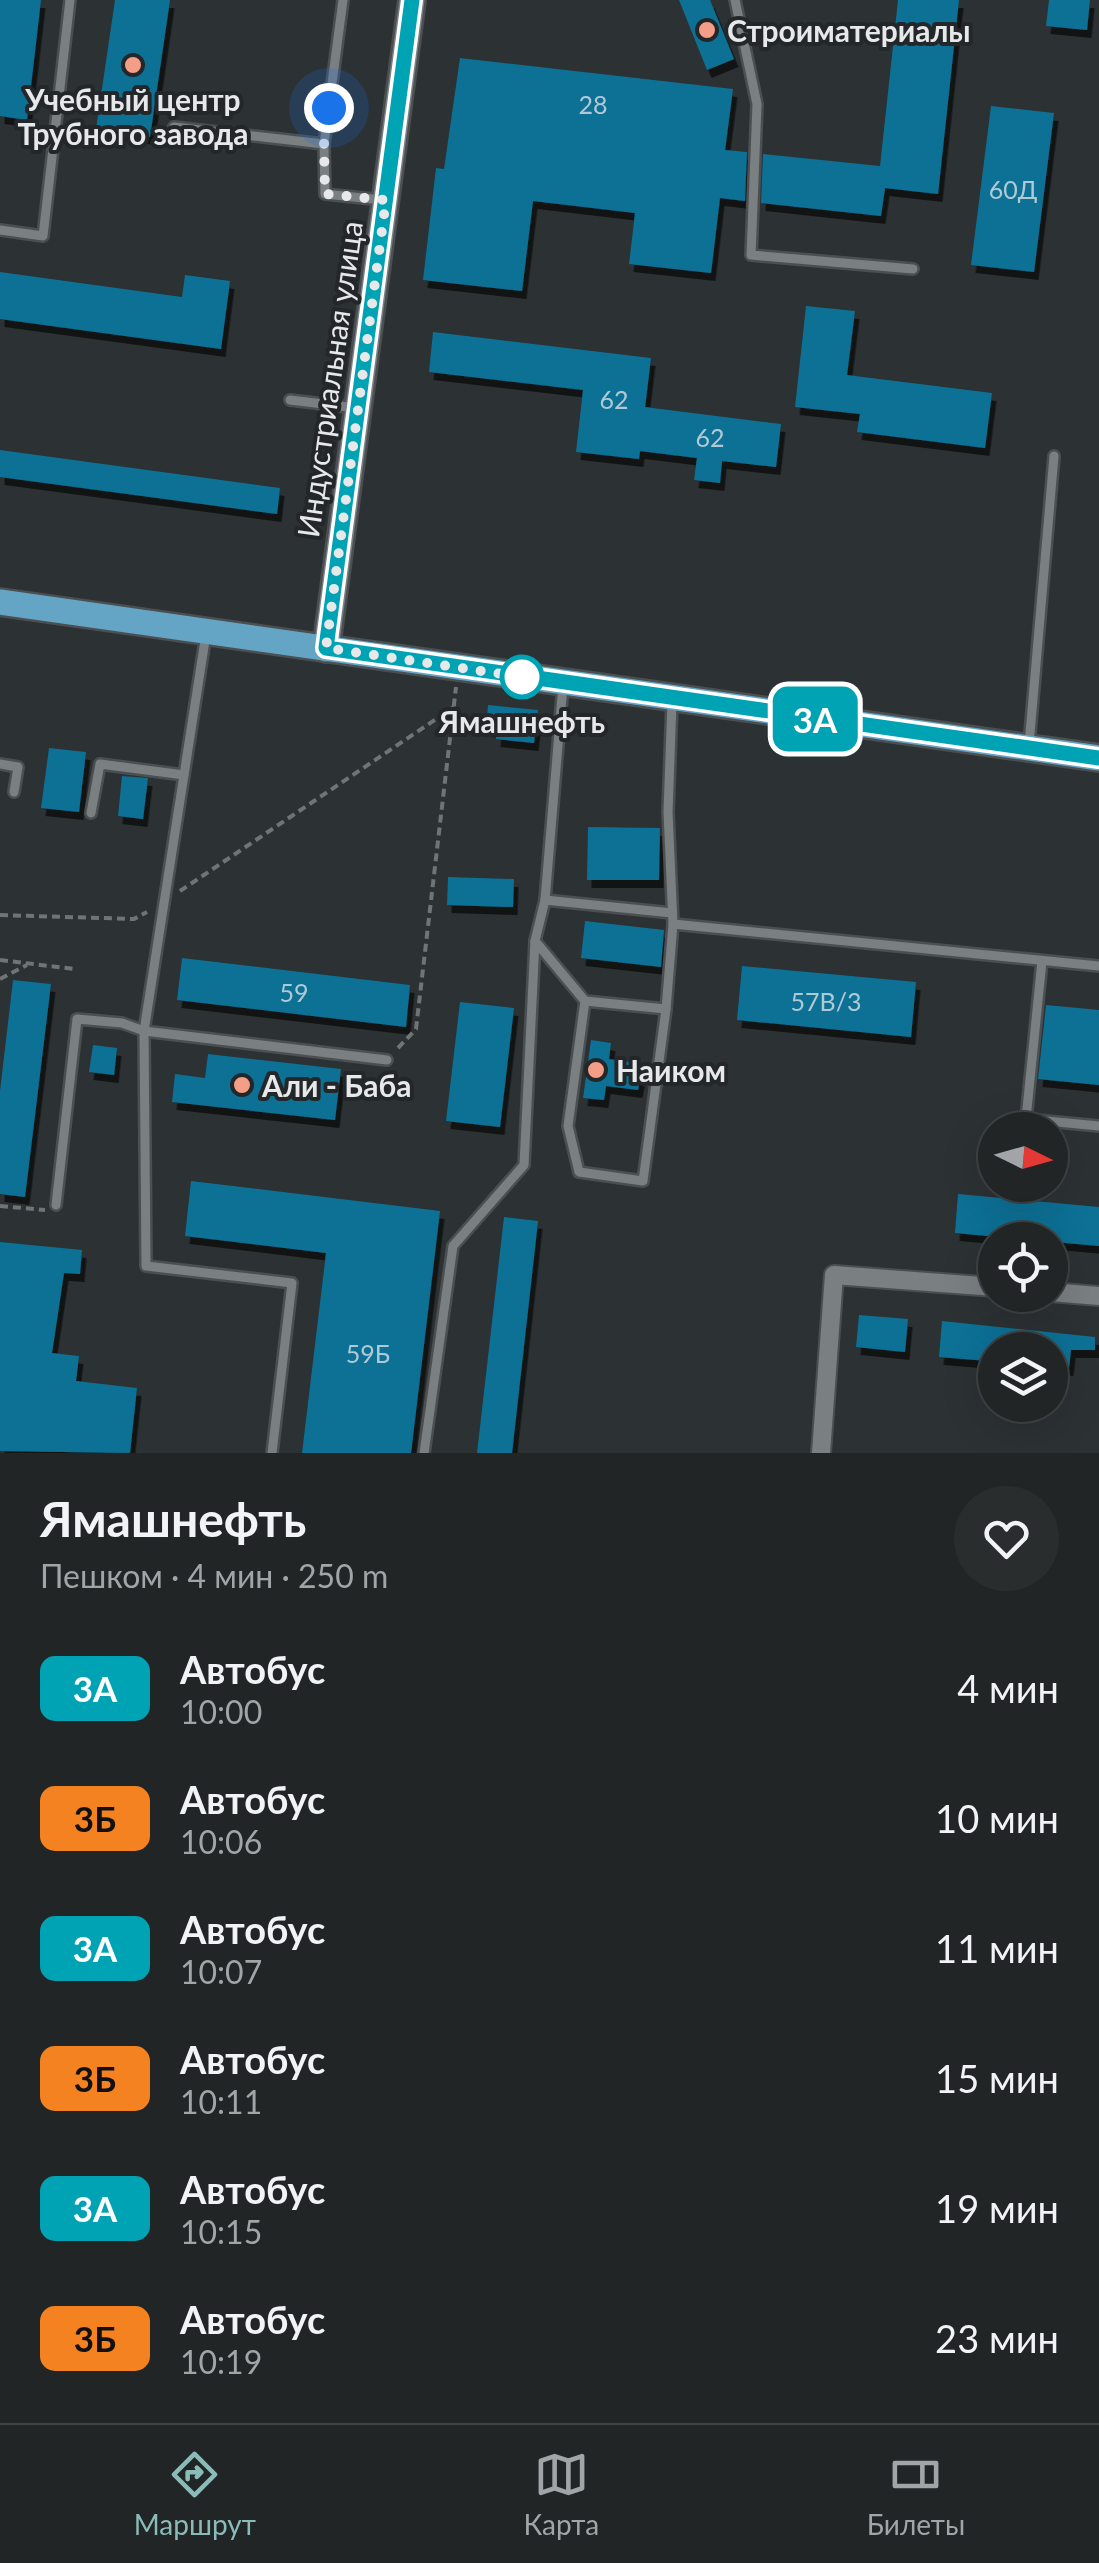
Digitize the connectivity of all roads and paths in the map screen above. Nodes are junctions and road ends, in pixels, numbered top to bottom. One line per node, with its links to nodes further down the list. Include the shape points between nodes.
1 (70, 0): 8 (lane, via 43,236)
2 (343, 0): 6 (lane)
3 (412, 0): 7 (street, Индустриальная улица)
4 (735, 0): 9 (lane, via 757,104 752,255)
5 (174, 127): 6 (lane)
6 (324, 144): 7 (lane, via 325,194)
7 (386, 200): 11 (street, Индустриальная улица)
8 (0, 230)
9 (913, 270)
10 (290, 400): 11 (lane)
11 (358, 408): 15 (street, Индустриальная улица)
12 (1054, 456): 20 (lane)
13 (0, 602): 14 (main road)
14 (206, 631): 15 (main road); 23 (lane)
15 (326, 648): 16 (main road)
16 (459, 668): 17 (main road); 19 (path)
17 (563, 683): 18 (main road); 26 (lane)
18 (672, 699): 20 (main road); 29 (lane)
19 (454, 707): 27 (path); 40 (path, via 416,1029)
20 (1029, 748): 21 (main road)
21 (1099, 758)
22 (0, 764): 24 (lane, via 18,767)
23 (184, 775): 25 (lane, via 100,764); 27 (lane)
24 (14, 792)
25 (91, 813)
26 (545, 900): 29 (lane); 30 (lane)
27 (164, 902): 28 (path, via 134,919); 39 (lane)
28 (0, 916)
29 (672, 918): 32 (lane); 38 (lane)
30 (535, 940): 37 (lane); 48 (lane, via 524,1165 453,1246)
31 (0, 960): 33 (path)
32 (1042, 961): 34 (lane); 41 (lane, via 1026,1119)
33 (28, 964): 35 (path); 36 (path)
34 (1099, 966)
35 (74, 969)
36 (0, 979)
37 (584, 1001): 38 (lane); 38 (lane, via 568,1126 579,1172 643,1181)
38 (666, 1009)
39 (144, 1031): 40 (lane); 42 (lane, via 77,1019); 47 (lane, via 146,1266 292,1283)
40 (387, 1060)
41 (1099, 1126)
42 (56, 1204): 43 (path, via 41,1212)
43 (0, 1206)
44 (978, 1287): 49 (street, via 834,1274)
45 (1068, 1293): 46 (street)
46 (1099, 1296)
47 (272, 1453)
48 (424, 1453)
49 (821, 1453)

